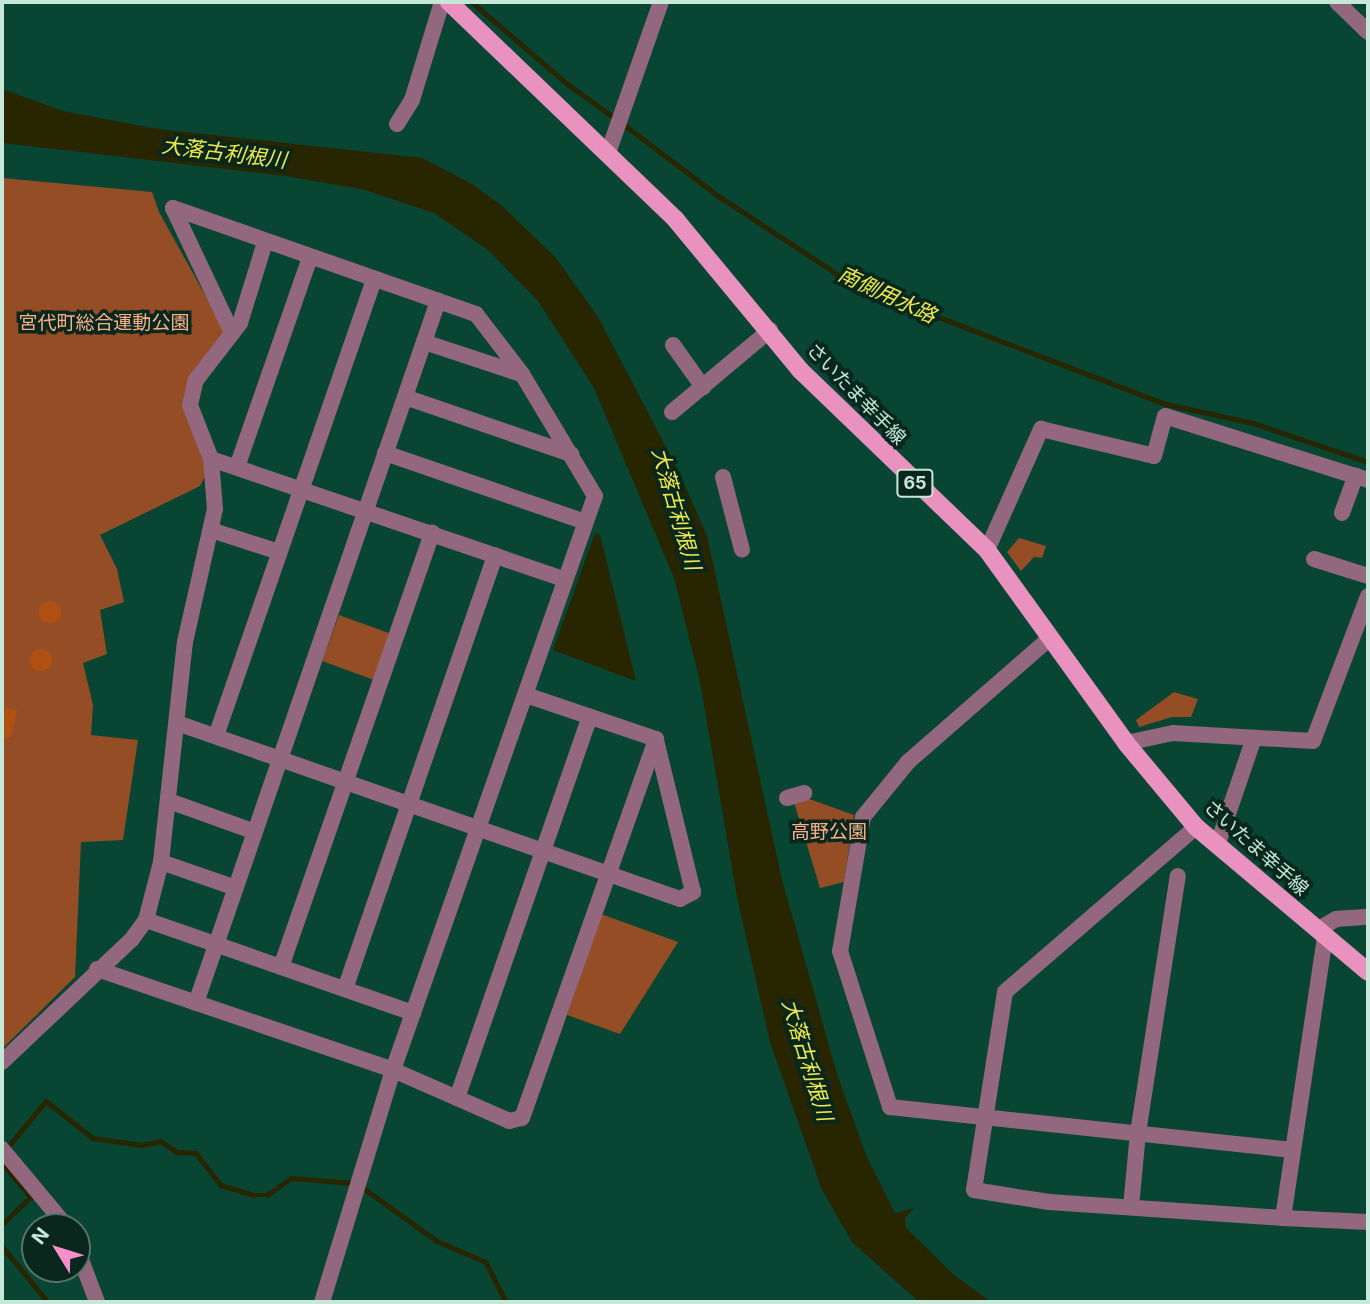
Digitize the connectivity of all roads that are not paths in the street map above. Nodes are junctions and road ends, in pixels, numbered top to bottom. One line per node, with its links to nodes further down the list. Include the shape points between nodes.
1 (442, 2): 6 (street, via 412,100)
2 (449, 2): 7 (main road, さいたま幸手線 / 65)
3 (660, 2): 7 (street)
4 (1337, 2): 5 (street)
5 (1368, 32)
6 (397, 124)
7 (608, 153): 12 (main road, さいたま幸手線 / 65, via 676,220)
8 (265, 242): 9 (street); 13 (street, via 240,323); 13 (street, via 173,208)
9 (310, 257): 10 (street); 23 (street)
10 (374, 279): 11 (street); 26 (street)
11 (438, 301): 14 (street); 16 (street, via 476,314)
12 (770, 330): 17 (street); 33 (main road, さいたま幸手線 / 65, via 800,370)
13 (232, 332): 22 (street, via 196,380 190,405)
14 (424, 342): 16 (street); 18 (street)
15 (673, 345): 17 (street)
16 (522, 374): 21 (street)
17 (703, 387): 19 (street)
18 (405, 397): 20 (street); 21 (street)
19 (672, 412)
20 (385, 453): 27 (street); 29 (street)
21 (571, 454): 29 (street, via 594,496)
22 (211, 458): 23 (street); 30 (street, via 215,509)
23 (237, 467): 26 (street)
24 (723, 477): 32 (street)
25 (1362, 477): 28 (street); 33 (street, via 1165,415 1154,456 1041,429)
26 (300, 489): 27 (street); 34 (street)
27 (366, 510): 31 (street); 48 (street)
28 (1342, 513)
29 (585, 523): 38 (street)
30 (211, 530): 34 (street); 43 (street, via 185,642)
31 (432, 533): 35 (street); 49 (street)
32 (742, 550)
33 (987, 550): 40 (main road, さいたま幸手線 / 65)
34 (279, 552): 44 (street)
35 (495, 555): 38 (street); 53 (street)
36 (1314, 559): 37 (street)
37 (1368, 576)
38 (564, 579): 41 (street)
39 (1368, 596): 45 (street, via 1313,741)
40 (1050, 638): 47 (main road, さいたま幸手線 / 65); 76 (street, via 908,762 863,817 840,951 890,1107)
41 (526, 695): 42 (street); 55 (street)
42 (590, 717): 46 (street); 58 (street)
43 (177, 723): 44 (street); 52 (street)
44 (216, 736): 48 (street)
45 (1254, 737): 47 (street, via 1173,733); 57 (street)
46 (656, 740): 60 (street); 60 (street, via 694,892 680,900)
47 (1126, 743): 54 (main road, さいたま幸手線 / 65)
48 (280, 761): 49 (street); 56 (street)
49 (345, 784): 53 (street); 67 (street)
50 (804, 793): 51 (street)
51 (787, 798)
52 (169, 801): 56 (street); 59 (street)
53 (408, 806): 55 (street); 70 (street)
54 (1196, 827): 57 (main road, さいたま幸手線 / 65); 76 (street, via 1005,992)
55 (478, 831): 58 (street); 72 (street)
56 (256, 832): 62 (street)
57 (1217, 846): 65 (main road, さいたま幸手線 / 65)
58 (543, 852): 60 (street); 75 (street)
59 (161, 862): 62 (street); 64 (street)
60 (608, 874): 75 (street, via 522,1118 509,1121)
61 (1178, 876): 77 (street)
62 (236, 888): 66 (street)
63 (1368, 917): 65 (street, via 1336,919)
64 (146, 920): 66 (street); 68 (street, via 132,939)
65 (1321, 933): 69 (main road, さいたま幸手線 / 65); 79 (street)
66 (216, 944): 67 (street); 71 (street)
67 (281, 967): 70 (street)
68 (97, 969): 71 (street); 73 (street)
69 (1368, 972)
70 (345, 989): 72 (street)
71 (196, 1003): 74 (street)
72 (413, 1013): 74 (street)
73 (2, 1062)
74 (393, 1070): 75 (street); 86 (street)
75 (457, 1098)
76 (985, 1117): 77 (street); 80 (street, via 974,1190 1049,1202)
77 (1138, 1133): 79 (street); 80 (street)
78 (2, 1149): 81 (street)
79 (1293, 1150): 82 (street)
80 (1131, 1207): 82 (street)
81 (55, 1213)
82 (1283, 1218): 83 (street)
83 (1368, 1223)
84 (90, 1283): 85 (street)
85 (97, 1302)
86 (322, 1302)

